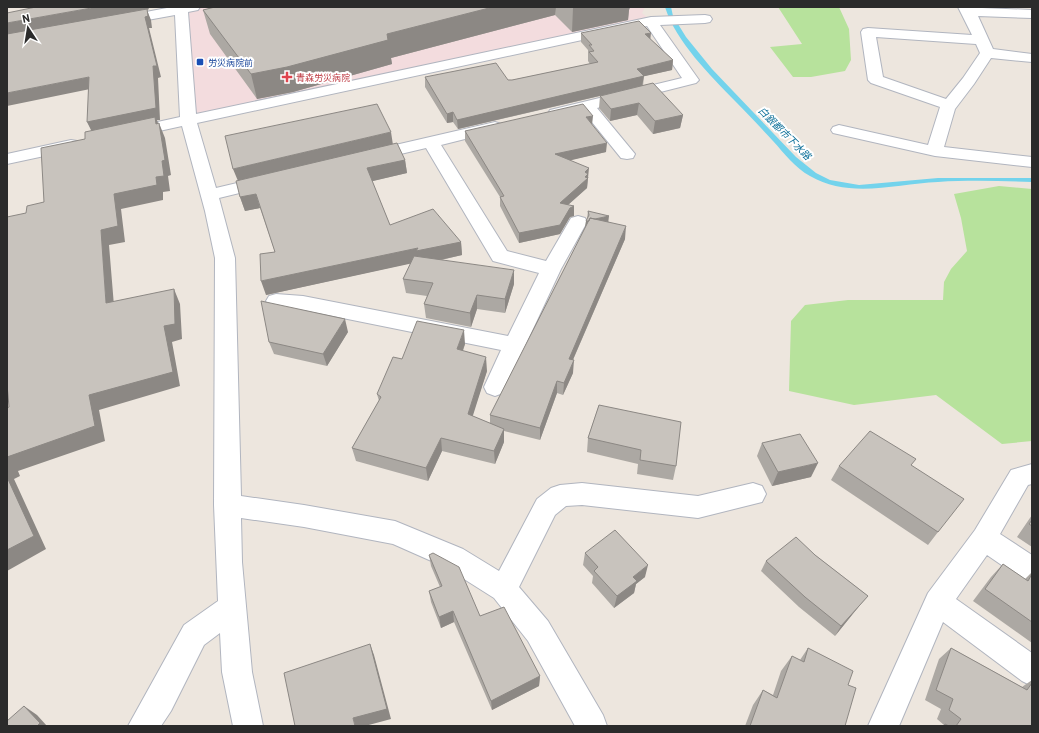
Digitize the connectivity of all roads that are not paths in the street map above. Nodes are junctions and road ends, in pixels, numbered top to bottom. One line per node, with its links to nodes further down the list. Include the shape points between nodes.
1 (185, 8): 6 (street); 12 (street)
2 (967, 10): 3 (street); 7 (street)
3 (1032, 14)
4 (705, 19): 5 (street)
5 (651, 21): 10 (street, via 691,80); 12 (street)
6 (109, 23)
7 (984, 46): 8 (street); 9 (street, via 970,81); 9 (street, via 868,32 876,80)
8 (1032, 58)
9 (949, 105): 18 (street)
10 (587, 106): 11 (street); 19 (street)
11 (542, 116)
12 (188, 120): 15 (street); 24 (street)
13 (512, 123): 16 (street)
14 (839, 130): 18 (street)
15 (115, 135)
16 (430, 141): 21 (street); 26 (street, via 500,256)
17 (84, 142): 20 (street)
18 (935, 151): 22 (street)
19 (627, 154)
20 (7, 159)
21 (352, 160)
22 (1032, 162)
23 (283, 177): 24 (street)
24 (210, 195): 32 (street, via 225,258)
25 (578, 222): 26 (street)
26 (551, 269): 28 (street)
27 (276, 300): 28 (street, via 303,303)
28 (514, 345): 29 (street)
29 (495, 386)
30 (1032, 474): 33 (street, via 1020,477)
31 (753, 494): 35 (street, via 698,507 582,494 560,496 546,507)
32 (227, 505): 35 (street, via 394,533 454,558); 37 (street)
33 (984, 538): 34 (street); 36 (street)
34 (1032, 570)
35 (504, 589): 41 (street, via 538,631)
36 (938, 602): 38 (street); 42 (street)
37 (232, 608): 39 (street, via 194,635 160,700); 40 (street, via 236,672)
38 (1032, 671)
39 (143, 726)
40 (248, 726)
41 (592, 726)
42 (883, 726)

